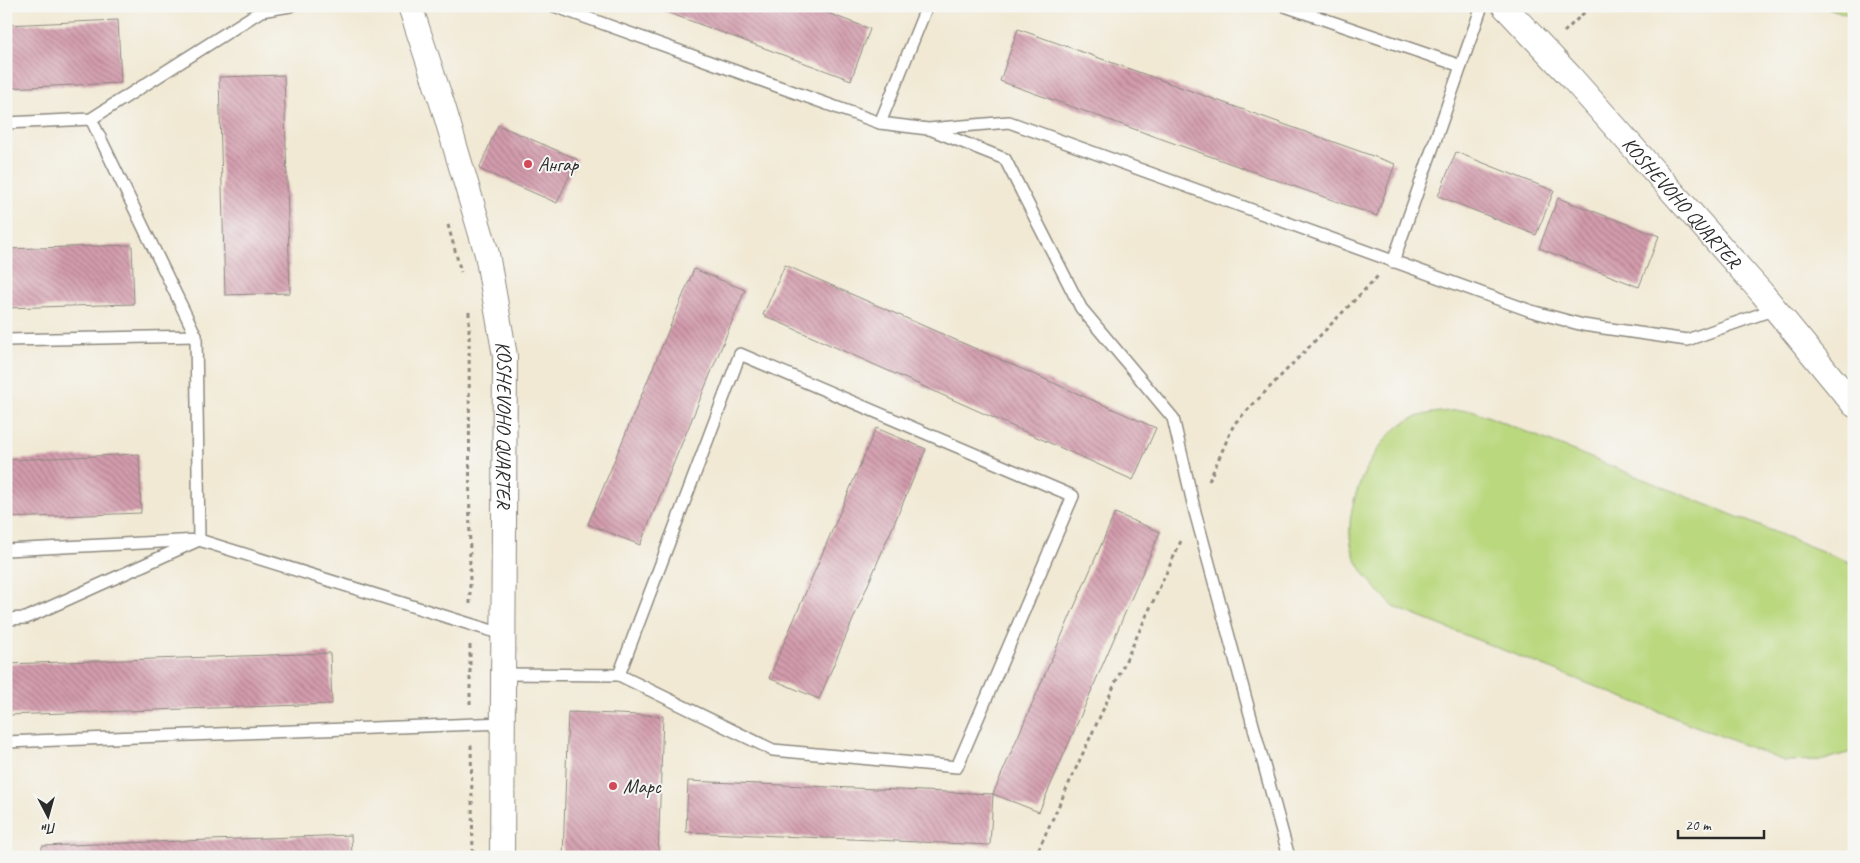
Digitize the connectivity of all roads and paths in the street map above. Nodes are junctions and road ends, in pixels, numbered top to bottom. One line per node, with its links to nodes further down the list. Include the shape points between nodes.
1 (290, 6): 11 (lane, via 261,11)
2 (410, 6): 27 (street, KOSHEVOHO QUARTER, via 487,254 504,356)
3 (554, 6): 13 (lane)
4 (927, 6): 13 (lane)
5 (1285, 6): 10 (lane)
6 (1482, 6): 10 (lane)
7 (1504, 6): 9 (street, KOSHEVOHO QUARTER)
8 (1591, 6): 9 (path)
9 (1544, 50): 18 (street, KOSHEVOHO QUARTER)
10 (1461, 66): 16 (lane)
11 (91, 119): 12 (lane); 20 (lane)
12 (6, 122)
13 (880, 123): 14 (lane)
14 (928, 129): 16 (lane, via 1009,122); 35 (lane, via 1004,158 1081,308 1173,418 1195,512)
15 (446, 216): 17 (path)
16 (1393, 262): 18 (lane, via 1531,312 1583,325 1687,340)
17 (463, 281)
18 (1775, 309): 22 (street, KOSHEVOHO QUARTER)
19 (469, 310): 26 (path)
20 (196, 336): 21 (lane); 23 (lane)
21 (6, 340)
22 (1854, 405)
23 (200, 540): 24 (lane); 25 (lane, via 26,618); 26 (lane)
24 (6, 550)
25 (6, 619)
26 (470, 624): 27 (lane); 30 (path)
27 (502, 634): 28 (street, KOSHEVOHO QUARTER)
28 (503, 674): 29 (lane); 31 (street, KOSHEVOHO QUARTER)
29 (619, 675): 29 (lane, via 773,750 956,767 1073,496 740,354)
30 (470, 723): 31 (lane); 32 (lane); 33 (path)
31 (504, 723): 34 (street, KOSHEVOHO QUARTER)
32 (6, 742)
33 (473, 857)
34 (502, 857)
35 (1289, 857)

